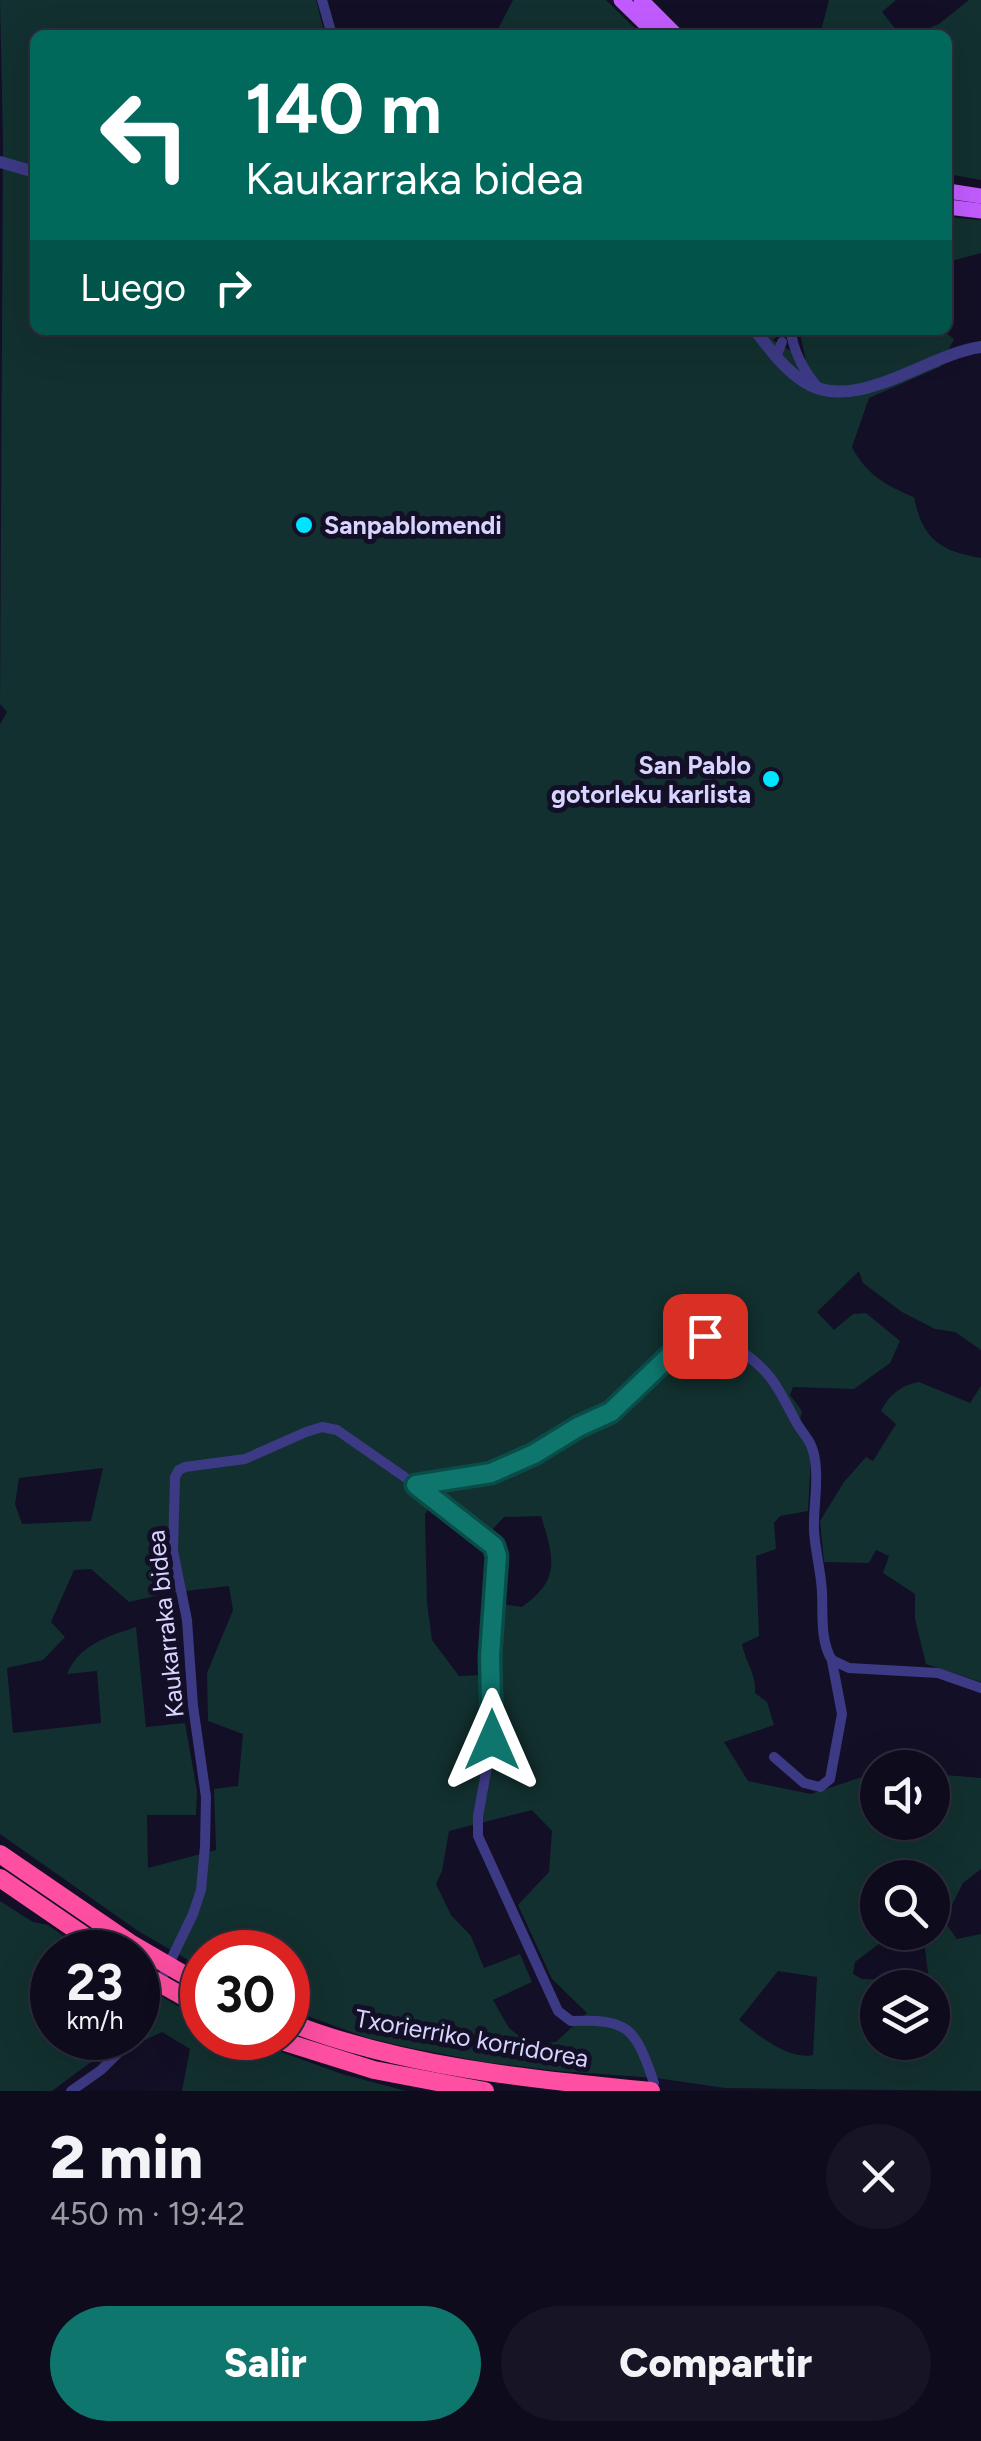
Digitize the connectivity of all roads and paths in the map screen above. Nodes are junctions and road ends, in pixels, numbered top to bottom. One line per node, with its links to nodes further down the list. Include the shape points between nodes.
1 (322, 0): 4 (street)
2 (621, 0): 5 (main road)
3 (641, 0): 6 (main road)
4 (331, 30)
5 (652, 30)
6 (671, 30)
7 (0, 162): 8 (street)
8 (30, 171)
9 (952, 192): 10 (main road)
10 (981, 196)
11 (952, 208): 12 (main road)
12 (981, 212)
13 (784, 344): 15 (street); 15 (street, via 794,375)
14 (981, 347): 15 (street, via 849,392)
15 (821, 390)
16 (416, 1485): 17 (street, via 491,1473 534,1454 611,1412 693,1337 730,1345 771,1375 810,1438 825,1644); 24 (street, Kaukarraka bidea, via 337,1430 322,1427 245,1459 179,1470 175,1477 173,1551 187,1620 206,1846 194,1914); 28 (street, Kaukarraka bidea, via 482,1534 497,1556 492,1740 478,1836 558,2011 571,2021 602,2018 621,2026 637,2041)
17 (832, 1660): 18 (street, via 849,1668 938,1673); 19 (street, via 842,1714 830,1779 820,1787 808,1785)
18 (981, 1688)
19 (774, 1757)
20 (0, 1854): 23 (highway)
21 (0, 1878): 22 (highway)
22 (76, 1930)
23 (180, 1972)
24 (160, 1983)
25 (310, 2029): 28 (highway, Txorierriko korridorea, via 439,2063 578,2084)
26 (310, 2050): 30 (highway, Txorierriko korridorea)
27 (112, 2060): 29 (street)
28 (652, 2087)
29 (71, 2091)
30 (485, 2091)

